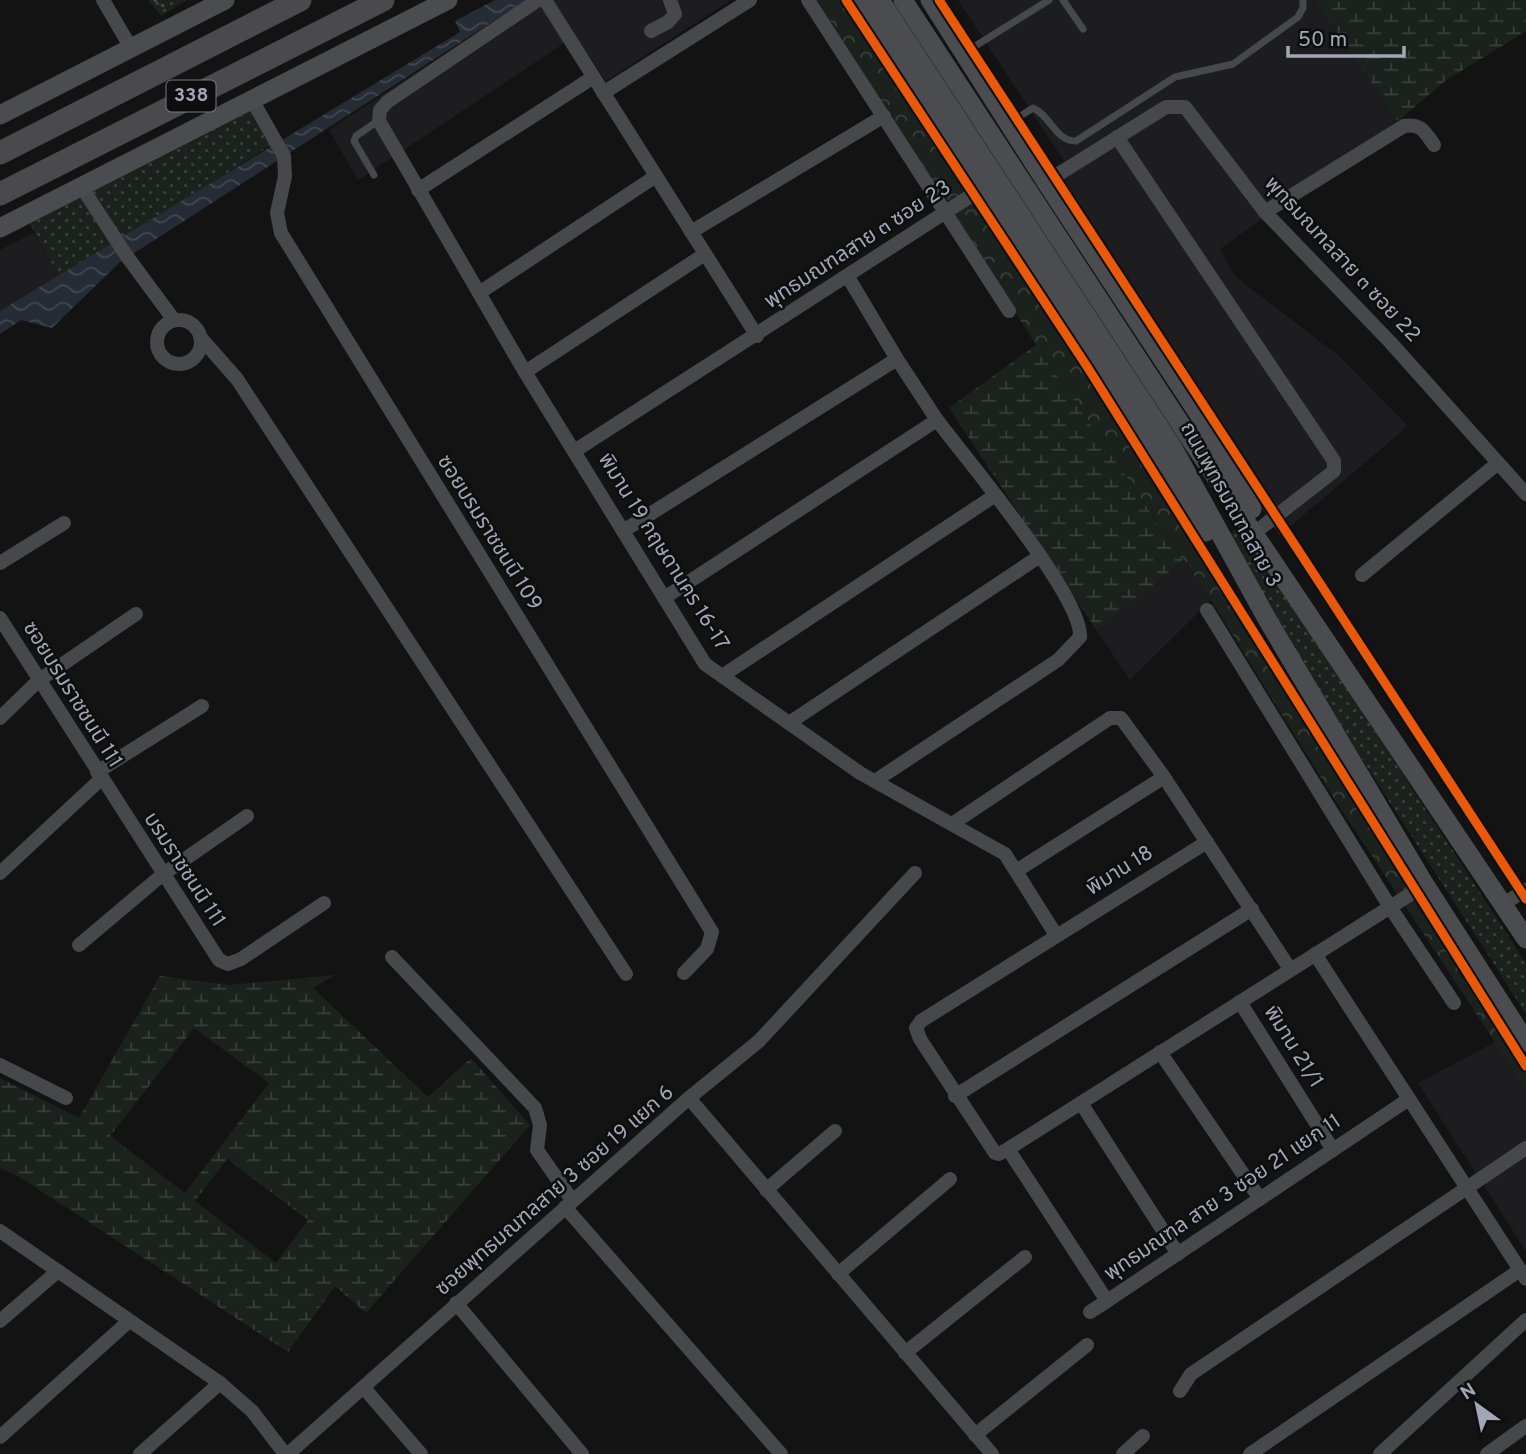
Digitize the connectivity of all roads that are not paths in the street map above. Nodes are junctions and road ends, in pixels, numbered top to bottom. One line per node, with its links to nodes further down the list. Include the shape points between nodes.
1 (103, 0): 20 (street)
2 (225, 0): 20 (main road)
3 (300, 0): 31 (highway, 338)
4 (383, 0): 38 (highway, 338)
5 (448, 0): 24 (main road, 338)
6 (538, 0): 26 (street)
7 (545, 0): 22 (street)
8 (670, 0): 19 (street, via 675,13)
9 (750, 0): 23 (street)
10 (808, 0): 27 (street)
11 (859, 0): 36 (main road)
12 (880, 0): 53 (main road, ถนนพุทธมณฑลสาย 3)
13 (903, 0): 53 (main road, ถนนพุทธมณฑลสาย 3)
14 (930, 0): 21 (main road)
15 (1049, 0): 21 (lane)
16 (1063, 0): 18 (lane)
17 (1303, 0): 28 (lane, via 1298,17 1233,64 1175,77 1076,141 1060,136 1046,115 1032,108)
18 (1083, 30)
19 (651, 31)
20 (131, 48): 25 (main road)
21 (964, 53): 28 (main road)
22 (593, 78): 23 (street); 37 (street)
23 (603, 93): 33 (street)
24 (252, 100): 35 (main road, 338); 98 (street, ซอยบรมราชชนนี 109, via 284,156 277,213 281,233 712,932 706,949)
25 (0, 115)
26 (379, 115): 32 (lane, via 354,141); 37 (street, พิมาน 19 กฤษดานคร 16-17)
27 (884, 116): 40 (street); 42 (street)
28 (1009, 124): 34 (main road)
29 (1117, 137): 34 (street, พุทธมณฑลสาย ๓ ซอย 22); 39 (street, พุทธมณฑลสาย ๓ ซอย 22, via 1166,107 1185,107); 59 (street, via 1334,461 1334,471)
30 (1434, 145): 39 (street, via 1422,128 1404,126)
31 (0, 153)
32 (374, 175)
33 (656, 176): 42 (street); 45 (street)
34 (1045, 183): 59 (main road, via 1202,419)
35 (81, 186): 41 (main road, 338); 47 (street)
36 (983, 188): 40 (street, พุทธมณฑลสาย ๓ ซอย 23); 69 (main road)
37 (418, 190): 45 (street, พิมาน 19 กฤษดานคร 16-17)
38 (0, 194)
39 (1265, 212): 55 (street, พุทธมณฑลสาย ๓ ซอย 22)
40 (944, 213): 44 (street, พุทธมณฑลสาย ๓ ซอย 23); 46 (street)
41 (0, 228)
42 (691, 232): 43 (street)
43 (705, 254): 48 (street); 51 (street)
44 (848, 277): 48 (street, พุทธมณฑลสาย ๓ ซอย 23); 50 (street)
45 (479, 292): 51 (street, พิมาน 19 กฤษดานคร 16-17)
46 (1009, 311)
47 (174, 320): 49 (street, via 191,323); 49 (street, via 159,331 163,357 171,362 189,361 201,347)
48 (757, 336): 54 (street, พุทธมณฑลสาย ๓ ซอย 23)
49 (201, 337): 99 (street, via 237,379)
50 (897, 359): 52 (street); 60 (street)
51 (525, 372): 54 (street, พิมาน 19 กฤษดานคร 16-17)
52 (937, 420): 57 (street); 64 (street)
53 (1181, 442): 65 (main road, ถนนพุทธมณฑลสาย 3); 69 (main road, ถนนพุทธมณฑลสาย 3)
54 (576, 450): 60 (street, พิมาน 19 กฤษดานคร 16-17)
55 (1498, 463): 56 (street, พุทธมณฑลสาย ๓ ซอย 22); 63 (street)
56 (1526, 494)
57 (994, 496): 61 (street); 70 (street)
58 (64, 523): 62 (street)
59 (1262, 527): 65 (main road)
60 (623, 531): 64 (street, พิมาน 19 กฤษดานคร 16-17)
61 (1040, 556): 74 (street); 77 (street, via 1077,615 1080,637 1058,660)
62 (0, 563)
63 (1362, 575)
64 (664, 598): 70 (street, พิมาน 19 กฤษดานคร 16-17, via 705,664)
65 (1300, 599): 89 (main road, ถนนพุทธมณฑลสาย 3)
66 (1207, 610): 90 (street)
67 (136, 614): 71 (street)
68 (0, 618): 71 (street, ซอยบรมราชชนนี 111)
69 (1267, 619): 86 (main road, ถนนพุทธมณฑลสาย 3)
70 (722, 676): 74 (street, พิมาน 19 กฤษดานคร 16-17)
71 (38, 681): 73 (street); 75 (street, ซอยบรมราชชนนี 111)
72 (202, 706): 75 (street)
73 (0, 718)
74 (789, 723): 77 (street, พิมาน 19 กฤษดานคร 16-17)
75 (99, 776): 78 (street, ซอยบรมราชชนนี 111); 83 (street)
76 (1164, 777): 80 (street, via 1128,725 1121,718 1111,718); 81 (street); 82 (street)
77 (874, 781): 80 (street, พิมาน 19 กฤษดานคร 16-17)
78 (110, 793): 85 (street, บรมราชชนนี 111)
79 (247, 816): 85 (street)
80 (952, 824): 82 (street, พิมาน 19 กฤษดานคร 16-17, via 1004,854)
81 (1207, 842): 91 (street); 92 (street, พิมาน 18)
82 (1016, 872): 92 (street, พิมาน 19 กฤษดานคร 16-17)
83 (0, 873)
84 (915, 873): 107 (street, via 759,1041)
85 (162, 875): 88 (street, บรมราชชนนี 111, via 210,949 228,964); 94 (street)
86 (1425, 885): 90 (street); 102 (main road, ถนนพุทธมณฑลสาย 3)
87 (1526, 890): 89 (street)
88 (324, 903)
89 (1503, 904): 93 (main road, ถนนพุทธมณฑลสาย 3)
90 (1390, 907): 95 (street); 101 (street)
91 (1252, 909): 97 (street); 105 (street)
92 (1056, 935): 105 (street, พิมาน 18, via 916,1028)
93 (1526, 939)
94 (79, 945)
95 (1315, 954): 97 (street); 108 (street)
96 (392, 957): 118 (street, via 535,1108 540,1125 537,1150)
97 (1290, 969): 100 (street)
98 (684, 973)
99 (626, 974)
100 (1240, 1002): 103 (street); 113 (street, พิมาน 21/1)
101 (1454, 1003)
102 (1526, 1042)
103 (1160, 1052): 109 (street); 117 (street)
104 (0, 1065): 106 (street)
105 (955, 1096): 112 (street, via 990,1149 999,1154)
106 (66, 1098)
107 (688, 1098): 116 (street, ซอยพุทธมณฑลสาย 3 ซอย 19 แยก 6); 118 (street, ซอยพุทธมณฑลสาย 3 ซอย 19 แยก 6)
108 (1409, 1099): 113 (street, พุทธมณฑล สาย 3 ซอย 21 แยก 11); 115 (street)
109 (1081, 1103): 112 (street); 120 (street)
110 (835, 1131): 116 (street)
111 (1526, 1148): 115 (street)
112 (1009, 1149): 125 (street, พุทธมณฑล สาย 3 ซอย 21 แยก 11)
113 (1333, 1150): 117 (street, พุทธมณฑล สาย 3 ซอย 21 แยก 11)
114 (950, 1179): 123 (street)
115 (1467, 1188): 124 (street); 135 (street, via 1191,1374)
116 (766, 1189): 123 (street, ซอยพุทธมณฑลสาย 3 ซอย 19 แยก 6)
117 (1261, 1199): 120 (street, พุทธมณฑล สาย 3 ซอย 21 แยก 11)
118 (569, 1203): 126 (street, ซอยพุทธมณฑลสาย 3 ซอย 19 แยก 6); 144 (street)
119 (0, 1231): 122 (street)
120 (1178, 1254): 125 (street, พุทธมณฑล สาย 3 ซอย 21 แยก 11)
121 (1025, 1257): 132 (street)
122 (58, 1271): 129 (street); 130 (street)
123 (838, 1273): 132 (street, ซอยพุทธมณฑลสาย 3 ซอย 19 แยก 6)
124 (1523, 1275): 147 (street)
125 (1107, 1301): 127 (street)
126 (456, 1303): 134 (street, ซอยพุทธมณฑลสาย 3 ซอย 19 แยก 6); 143 (street)
127 (1090, 1312)
128 (1526, 1320): 148 (street)
129 (0, 1321)
130 (128, 1322): 133 (street); 139 (street)
131 (1087, 1345): 137 (street)
132 (905, 1353): 137 (street, ซอยพุทธมณฑลสาย 3 ซอย 19 แยก 6)
133 (220, 1383): 140 (street); 141 (street, via 252,1411)
134 (364, 1388): 141 (street, ซอยพุทธมณฑลสาย 3 ซอย 19 แยก 6); 142 (street)
135 (1180, 1391)
136 (1526, 1426): 149 (street)
137 (975, 1435): 145 (street, ซอยพุทธมณฑลสาย 3 ซอย 19 แยก 6)
138 (1143, 1436): 146 (street)
139 (0, 1437)
140 (140, 1454)
141 (287, 1454)
142 (421, 1454)
143 (582, 1454)
144 (781, 1454)
145 (992, 1454)
146 (1123, 1454)
147 (1250, 1454)
148 (1380, 1454)
149 (1487, 1454)

